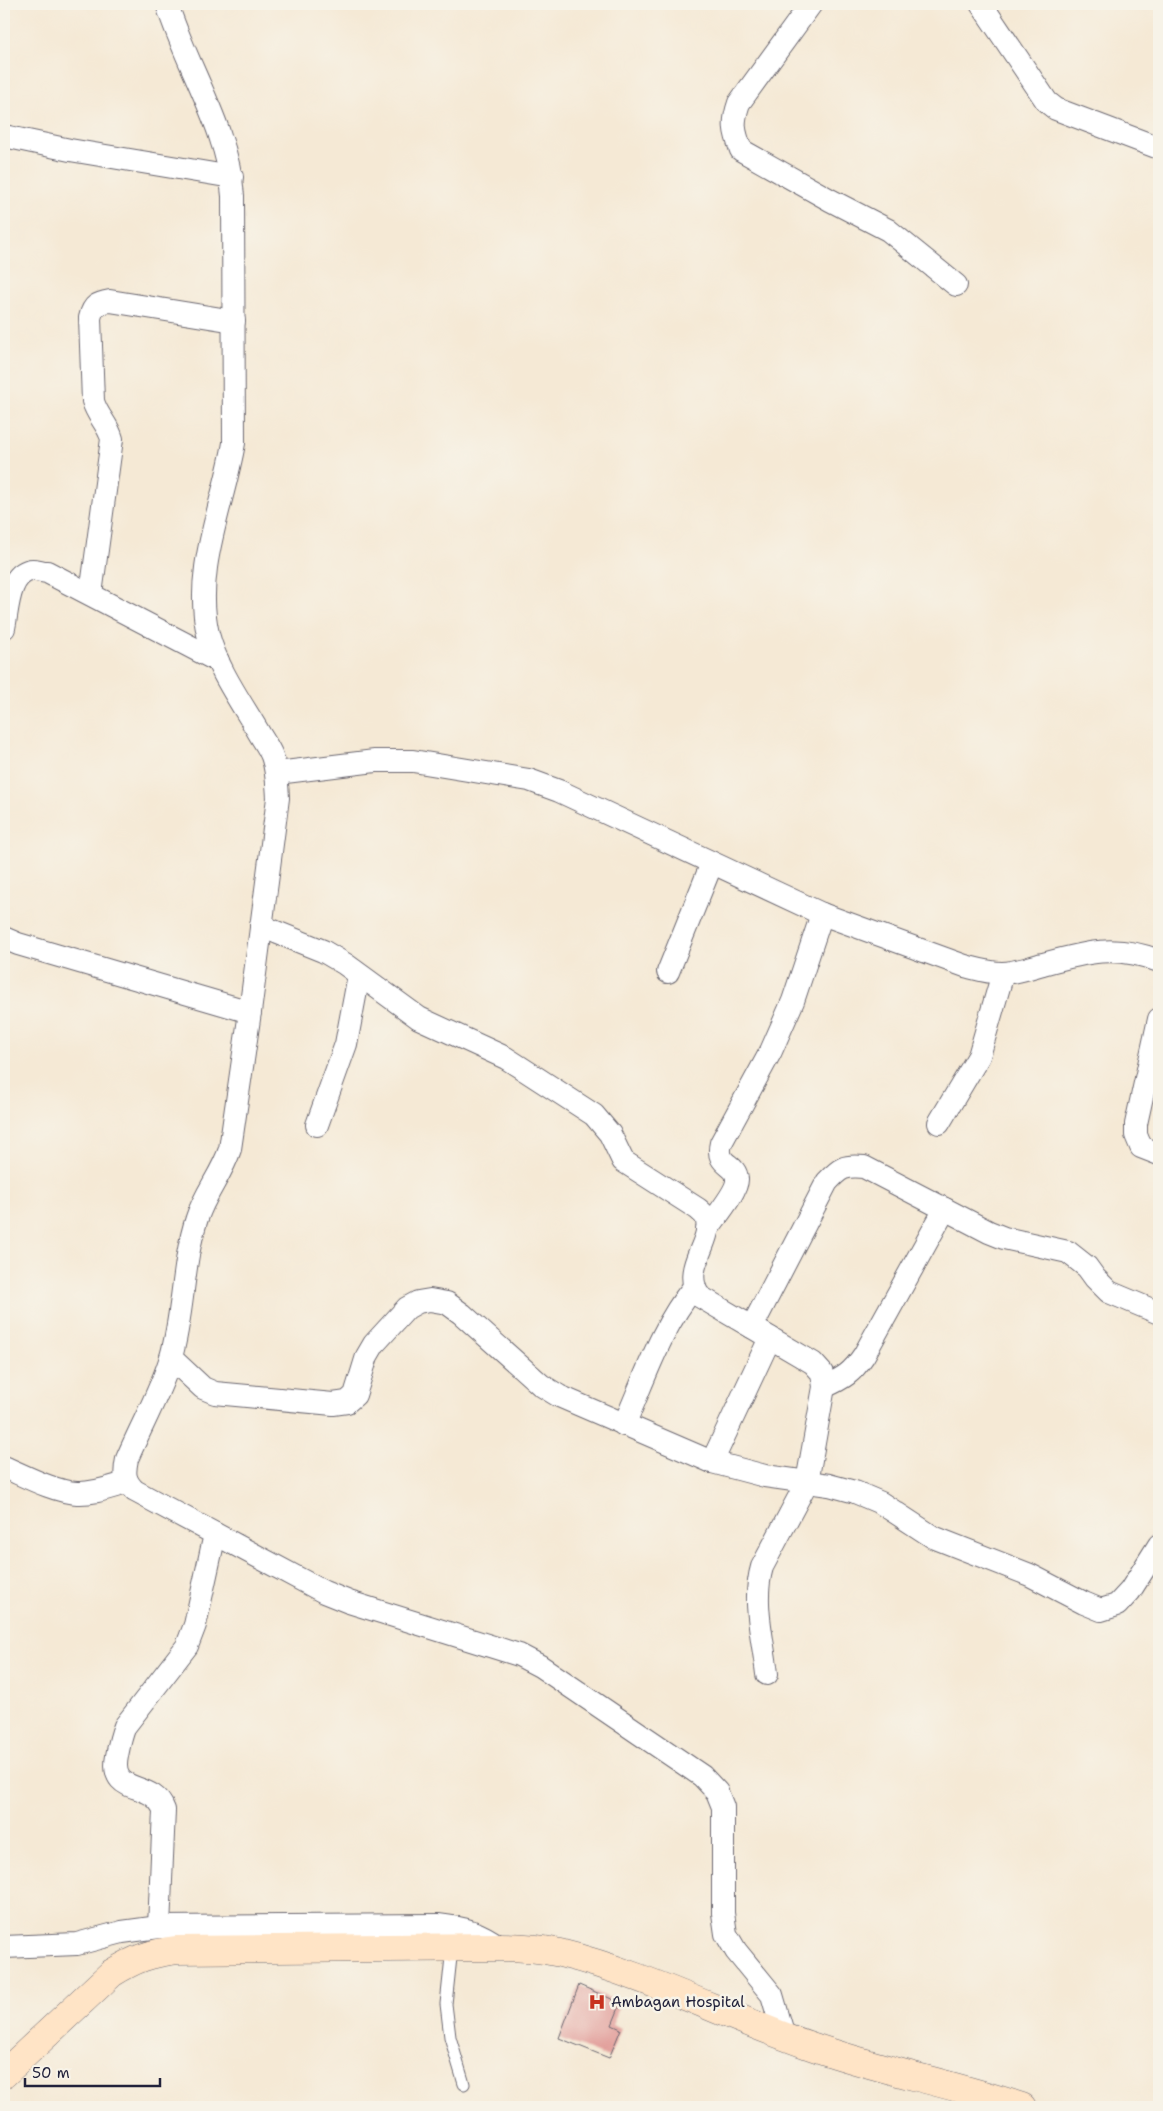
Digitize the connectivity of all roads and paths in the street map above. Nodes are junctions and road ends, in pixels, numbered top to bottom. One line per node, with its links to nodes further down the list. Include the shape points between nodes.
1 (167, 4): 6 (street, via 223,142)
2 (811, 4): 7 (street, via 739,103 733,120 741,150 888,230)
3 (981, 4): 5 (street, via 1047,102 1056,109)
4 (4, 136): 6 (street)
5 (1159, 148)
6 (232, 178): 8 (street)
7 (956, 285)
8 (234, 322): 9 (street, via 110,301 99,303 92,309 93,401 112,439); 11 (street, via 234,443 203,588 204,614)
9 (91, 594): 10 (street, via 47,572 31,570 18,577 12,588); 11 (street)
10 (4, 628)
11 (218, 661): 12 (street, via 271,755)
12 (277, 773): 13 (street, via 375,761 413,761 529,780); 15 (street, via 278,798)
13 (712, 863): 14 (street); 18 (street)
14 (822, 914): 19 (street, via 965,966); 27 (street, via 790,1010 720,1144 721,1161 733,1170 736,1188)
15 (261, 926): 20 (street, via 323,951); 21 (street)
16 (4, 938): 21 (street)
17 (1159, 961): 19 (street, via 1113,950 1095,950)
18 (668, 972)
19 (1003, 973): 23 (street, via 979,1056)
20 (359, 975): 24 (street, via 346,1044); 27 (street, via 419,1018 506,1058 594,1115 610,1134 623,1161 698,1209 706,1217)
21 (250, 1012): 31 (street, via 230,1149 194,1225)
22 (1159, 1019): 25 (street, via 1136,1135 1141,1147)
23 (939, 1122)
24 (317, 1125)
25 (1159, 1154)
26 (944, 1210): 29 (street, via 1004,1238 1068,1252 1087,1267 1109,1292); 30 (street, via 864,1167 850,1166 837,1170 827,1182); 32 (street, via 854,1370)
27 (707, 1230): 28 (street, via 692,1276)
28 (694, 1287): 30 (street, via 699,1296); 33 (street, via 679,1305 666,1330)
29 (1159, 1313)
30 (761, 1332): 32 (street, via 813,1363 822,1373); 34 (street)
31 (171, 1358): 33 (street, via 203,1388 215,1393 333,1404 347,1402 355,1395 374,1344 408,1308 430,1300 447,1303 462,1314 541,1385); 37 (street, via 126,1459)
32 (824, 1387): 36 (street)
33 (624, 1425): 34 (street)
34 (712, 1462): 36 (street, via 765,1476)
35 (4, 1467): 37 (street, via 76,1493 94,1492)
36 (807, 1482): 39 (street, via 855,1492 881,1503 933,1537 1030,1575 1102,1610 1117,1605 1130,1591); 40 (street, via 758,1579 757,1595)
37 (126, 1483): 38 (street)
38 (215, 1534): 41 (street, via 195,1625 187,1646 125,1726 115,1768 122,1783 150,1793 160,1800 164,1810); 45 (street, via 348,1602 519,1655 540,1666 711,1784 723,1807 723,1913 726,1934 772,1995)
39 (1159, 1545)
40 (767, 1674)
41 (159, 1927): 42 (street, via 122,1932 77,1944); 44 (street, via 438,1925 482,1934)
42 (4, 1947)
43 (452, 1947): 44 (main road); 46 (main road, via 176,1950 152,1953 112,1973); 47 (lane, via 446,2004 450,2037)
44 (500, 1947): 45 (main road, via 558,1952 676,1992)
45 (784, 2036): 48 (main road)
46 (4, 2074)
47 (464, 2084)
48 (1022, 2107)

